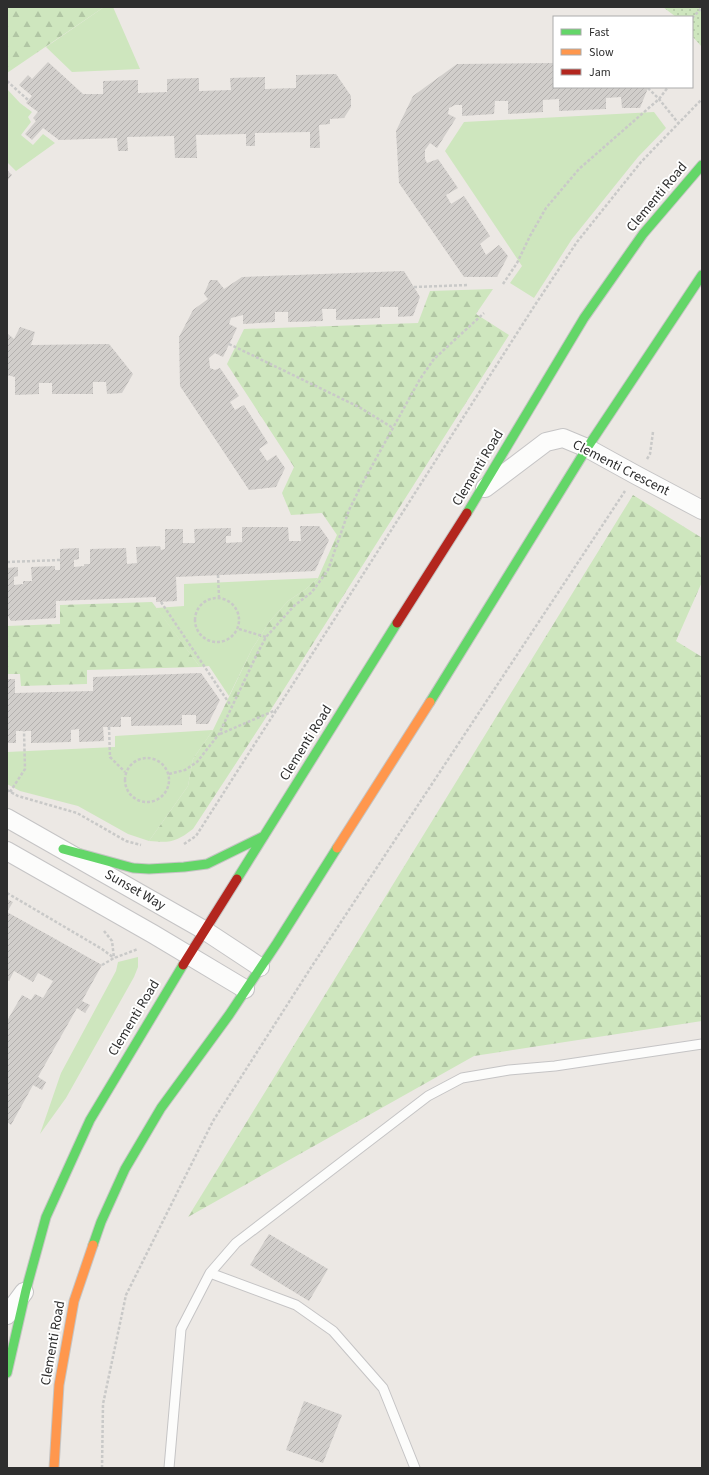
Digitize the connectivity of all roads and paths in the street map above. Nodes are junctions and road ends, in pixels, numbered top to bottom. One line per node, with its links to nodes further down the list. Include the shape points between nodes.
1 (701, 7): 2 (path)
2 (693, 17)
3 (7, 81): 8 (path)
4 (648, 88): 6 (path)
5 (667, 88): 6 (path)
6 (659, 99): 9 (path); 12 (path, via 579,169 546,208)
7 (702, 99): 9 (path)
8 (28, 100)
9 (679, 124): 31 (path, via 641,162 576,242)
10 (702, 165): 21 (main road, Clementi Road, via 643,234 584,318)
11 (702, 275): 19 (main road, Clementi Road)
12 (503, 284)
13 (470, 285): 14 (path)
14 (414, 287)
15 (484, 313): 17 (path, via 434,359)
16 (229, 344): 17 (path, via 359,407)
17 (393, 428): 29 (path, via 349,510 328,570 312,592 294,606)
18 (653, 432): 20 (path, via 650,454)
19 (587, 448): 20 (street, Clementi Crescent); 21 (street, Clementi Crescent, via 563,438 546,442); 50 (main road, Clementi Road, via 428,705)
20 (636, 475): 22 (street, Clementi Crescent); 58 (path, via 213,1121 126,1295 103,1404)
21 (481, 490): 39 (main road, Clementi Road)
22 (702, 510)
23 (60, 560): 24 (path)
24 (7, 562)
25 (218, 575): 26 (path)
26 (219, 597): 28 (path, via 232,602 240,614); 28 (path, via 204,601 196,612 195,626 203,638 216,643 230,640)
27 (161, 602): 30 (path)
28 (239, 629): 29 (path)
29 (266, 638): 30 (path)
30 (232, 706): 34 (path)
31 (276, 710): 34 (path); 41 (path, via 196,836)
32 (109, 727): 35 (path, via 110,757)
33 (24, 731): 37 (path, via 25,769)
34 (219, 734): 36 (path, via 197,762 185,770)
35 (125, 772): 36 (path, via 134,760 148,757 161,762); 36 (path, via 124,786 132,798 145,803 160,799 168,788)
36 (169, 774)
37 (9, 791): 40 (path, via 18,796 77,812 126,841)
38 (7, 818): 42 (street, Sunset Way)
39 (265, 836): 42 (main road, via 207,864 184,867 133,868); 45 (main road, Clementi Road)
40 (141, 845)
41 (181, 846)
42 (63, 850): 45 (street, Sunset Way)
43 (7, 851): 47 (street, Sunset Way)
44 (7, 893): 48 (path)
45 (204, 930): 47 (main road, Clementi Road); 50 (street, Sunset Way)
46 (144, 947): 48 (path)
47 (188, 956): 51 (street, Sunset Way); 54 (main road, Clementi Road, via 90,1120 46,1217)
48 (114, 958): 49 (path)
49 (102, 965)
50 (260, 967): 51 (main road, Clementi Road)
51 (245, 989): 57 (main road, Clementi Road, via 161,1108 125,1169 101,1222 74,1301 59,1385)
52 (702, 1044): 53 (lane, via 462,1078 428,1096 236,1243)
53 (210, 1273): 59 (lane, via 181,1329); 60 (lane, via 296,1305 334,1331 383,1388)
54 (26, 1290): 55 (street); 56 (main road, Clementi Road)
55 (7, 1315)
56 (7, 1373)
57 (54, 1468)
58 (102, 1468)
59 (169, 1468)
60 (415, 1468)

